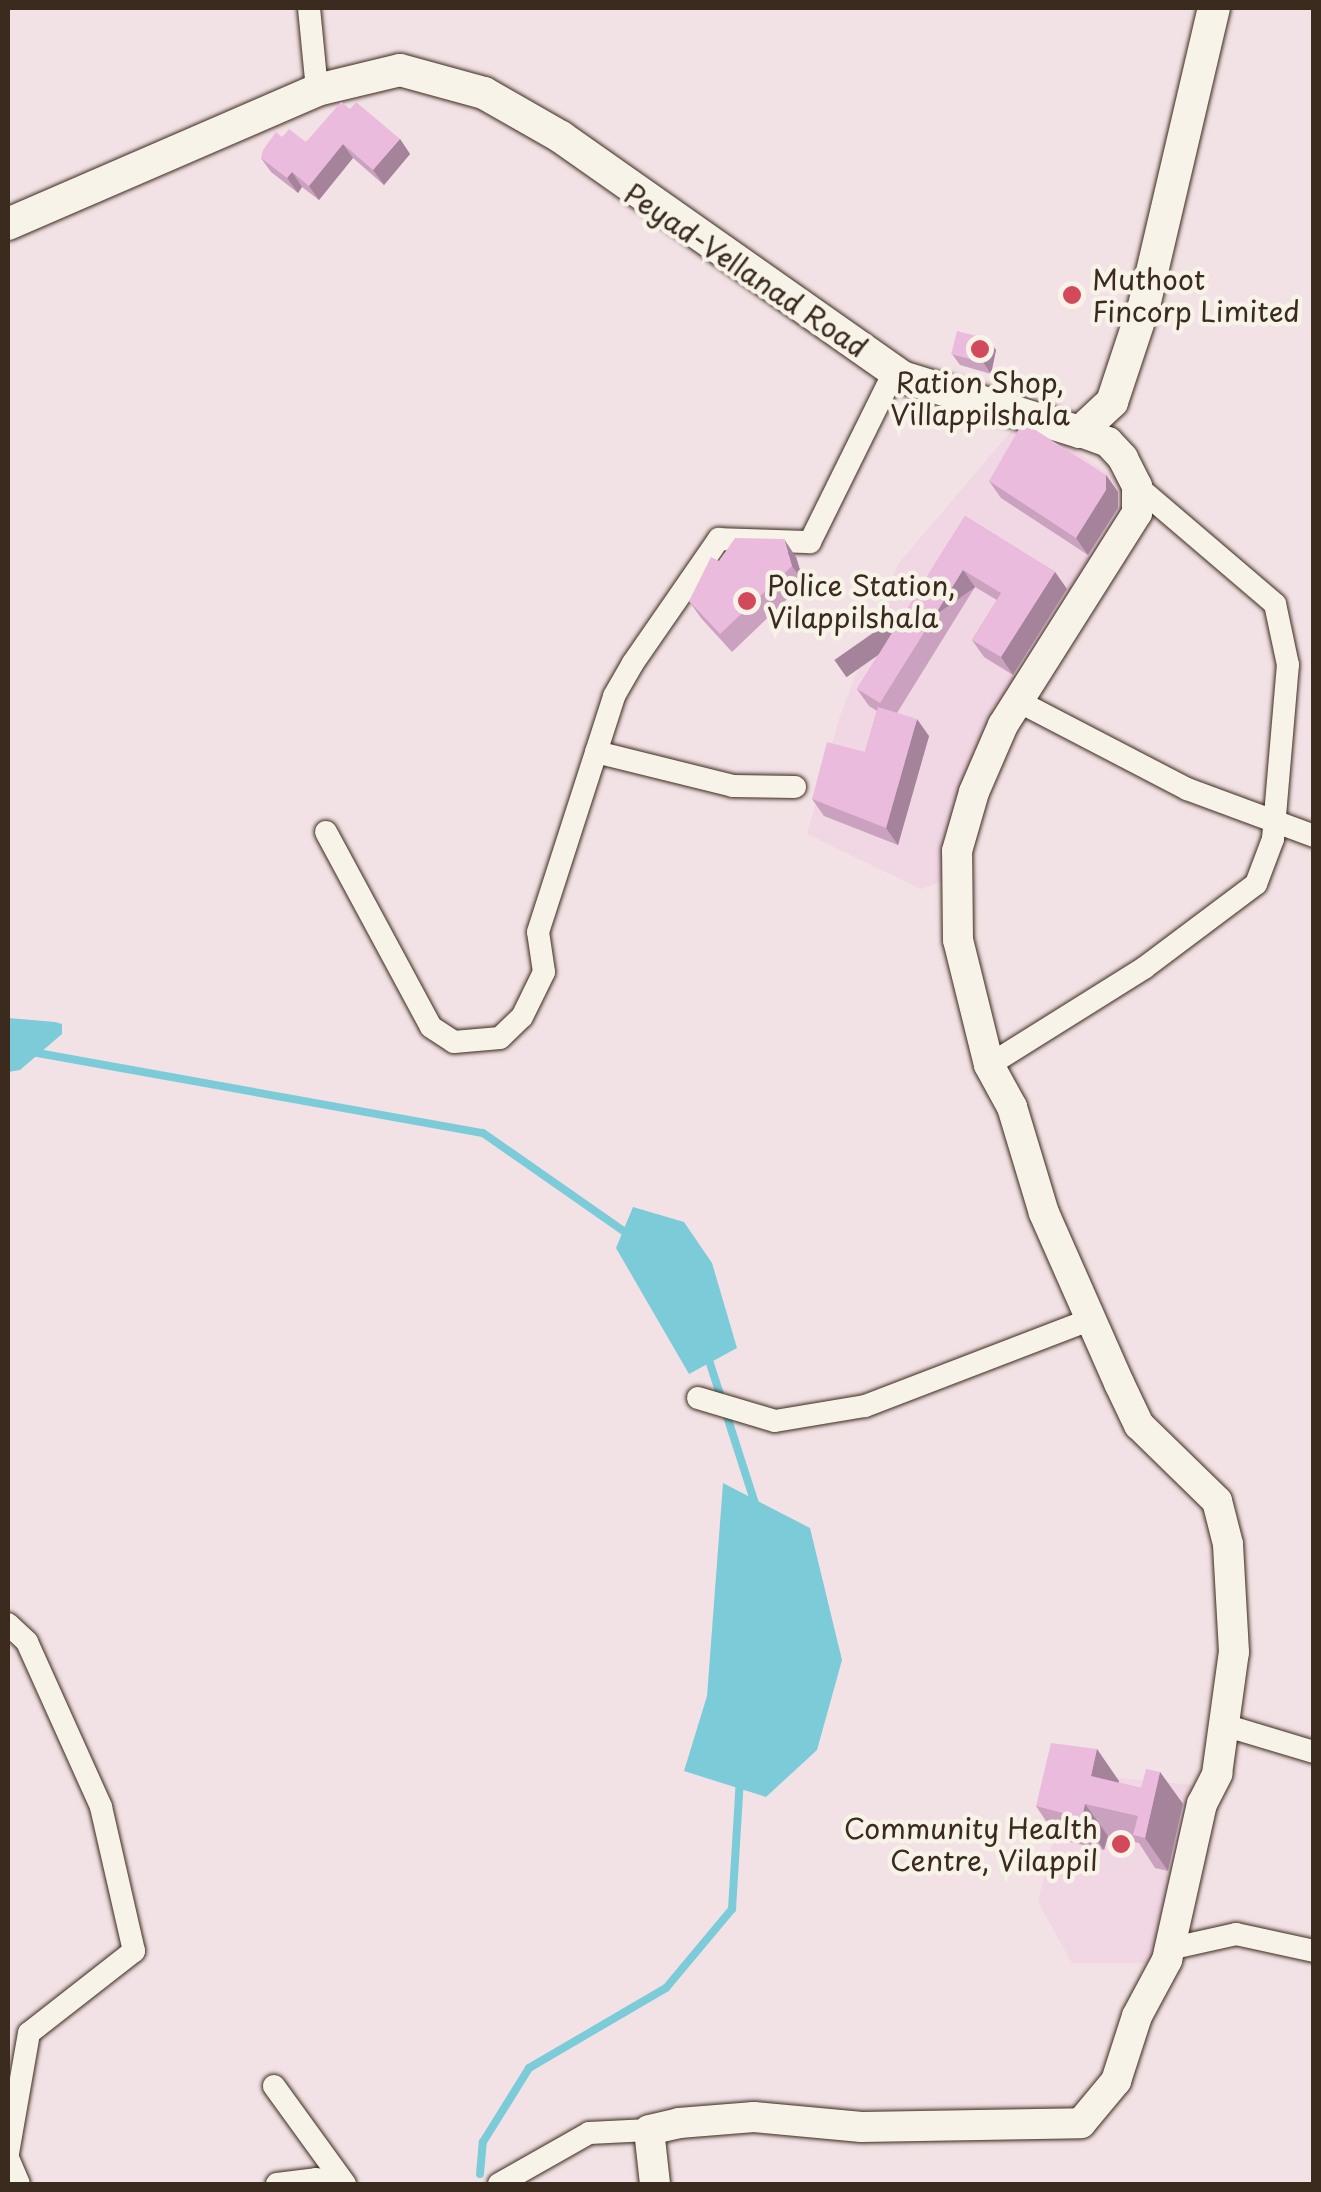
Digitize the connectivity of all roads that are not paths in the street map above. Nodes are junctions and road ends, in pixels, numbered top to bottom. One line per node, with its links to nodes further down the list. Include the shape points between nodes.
1 (309, 8): 3 (street)
2 (1214, 8): 6 (main road, via 1144,306 1112,402)
3 (317, 90): 4 (main road, Peyad-Vellanad Road); 5 (main road, Peyad-Vellanad Road, via 400,70 484,93 561,137)
4 (8, 224)
5 (894, 372): 6 (main road, Peyad-Vellanad Road); 9 (street, via 810,542 719,539 633,663)
6 (1080, 432): 7 (street, via 1108,442)
7 (1136, 486): 8 (street, via 1136,514); 11 (street, via 1275,604 1288,665)
8 (1018, 700): 11 (street, via 1186,789); 14 (street, via 974,792 957,851 958,940)
9 (596, 752): 10 (street, via 734,786); 12 (street, via 538,932 544,972 522,1017 500,1038 454,1042 431,1027)
10 (796, 788)
11 (1275, 818): 13 (street); 14 (street, via 1256,884 1144,968)
12 (326, 832)
13 (1314, 836)
14 (989, 1065): 15 (street, via 1012,1107 1044,1213)
15 (1094, 1318): 16 (street, via 866,1406 774,1422); 18 (street, via 1139,1424 1217,1501 1228,1544 1234,1652)
16 (698, 1398)
17 (8, 1624): 24 (street, via 26,1642 101,1808 134,1951 30,2034)
18 (1224, 1725): 19 (street); 20 (street)
19 (1314, 1752)
20 (1170, 1949): 21 (street, via 1236,1934); 23 (street, via 1116,2081 1081,2123 862,2127 754,2117)
21 (1314, 1950)
22 (274, 2086): 27 (street)
23 (649, 2130): 28 (street, via 588,2134); 29 (street)
24 (8, 2156): 25 (street)
25 (19, 2184)
26 (277, 2184): 27 (street)
27 (345, 2184)
28 (500, 2184)
29 (654, 2184)

